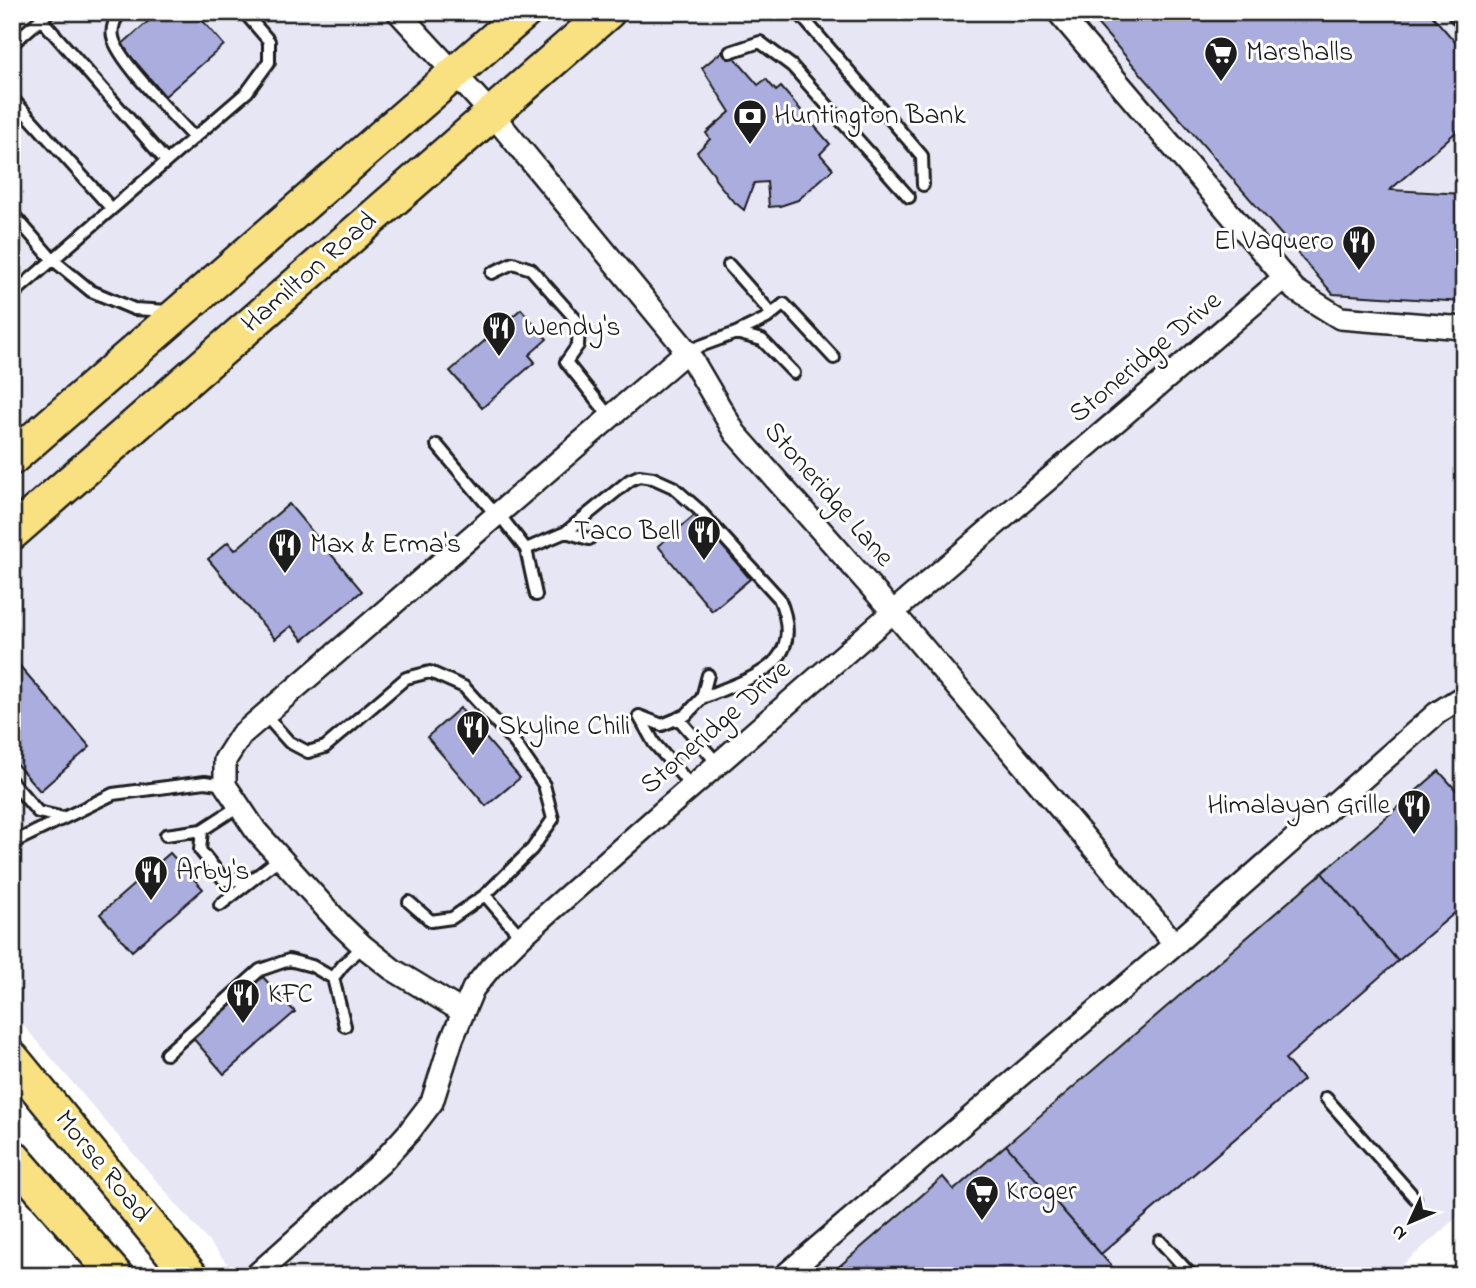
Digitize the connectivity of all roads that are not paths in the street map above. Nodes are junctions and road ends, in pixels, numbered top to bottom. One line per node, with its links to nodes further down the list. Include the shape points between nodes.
1 (121, 12): 16 (lane, via 113,36 124,60)
2 (244, 12): 16 (lane, via 269,41 269,62 247,92)
3 (398, 12): 13 (street)
4 (525, 12): 13 (main road, Hamilton Road)
5 (608, 12): 15 (main road, Hamilton Road)
6 (798, 12): 18 (lane, via 922,156)
7 (1058, 12): 25 (street)
8 (1452, 12): 10 (lane)
9 (45, 16): 11 (lane); 17 (lane)
10 (1464, 26)
11 (12, 44)
12 (730, 52): 19 (lane, via 760,42 792,66)
13 (454, 72): 15 (street, Stoneridge Lane); 27 (main road, Hamilton Road)
14 (12, 97): 20 (lane)
15 (492, 114): 31 (street, Stoneridge Lane); 39 (main road, Hamilton Road)
16 (194, 138): 17 (lane)
17 (166, 161): 20 (lane)
18 (923, 185)
19 (909, 197)
20 (111, 208): 22 (lane)
21 (12, 213): 22 (lane)
22 (52, 259): 26 (lane); 27 (lane, via 91,291 134,309)
23 (729, 265): 28 (lane)
24 (492, 273): 34 (lane, via 513,264 531,269 579,323 578,345 566,362)
25 (1285, 277): 29 (street, via 1295,289 1340,318); 43 (street, Stoneridge Drive)
26 (12, 295)
27 (181, 312): 36 (main road, Hamilton Road)
28 (772, 314): 30 (lane); 32 (lane, via 784,304)
29 (1464, 328)
30 (736, 333): 31 (lane); 33 (lane, via 762,340)
31 (687, 351): 34 (street); 43 (street, Stoneridge Lane, via 735,433)
32 (834, 358)
33 (794, 373)
34 (610, 417): 37 (street)
35 (437, 445): 37 (lane)
36 (12, 458)
37 (497, 514): 41 (lane); 47 (street)
38 (566, 532): 40 (lane); 41 (lane); 45 (lane, via 630,480 653,478 673,486 698,509 779,598 789,629 780,657 750,678)
39 (12, 533)
40 (589, 539)
41 (526, 549): 42 (lane)
42 (536, 595)
43 (893, 612): 49 (street, Stoneridge Drive); 64 (street, Stoneridge Lane)
44 (708, 675): 45 (lane)
45 (702, 698): 48 (lane)
46 (1464, 698): 64 (street, via 1437,713)
47 (265, 715): 51 (street, via 241,735 225,760); 60 (lane, via 289,742 308,752 325,747 406,678 430,672 464,687 515,743 544,785 553,819 532,849)
48 (678, 718): 49 (lane); 52 (lane, via 662,725 639,716 654,743)
49 (718, 764): 52 (street, Stoneridge Drive)
50 (12, 782): 54 (lane, via 38,812)
51 (225, 785): 53 (street); 54 (lane, via 205,782 113,794)
52 (691, 787): 63 (street, Stoneridge Drive)
53 (239, 806): 55 (lane); 58 (street)
54 (64, 818): 57 (lane)
55 (202, 830): 56 (lane); 59 (lane, via 200,850 224,880)
56 (166, 835)
57 (12, 843)
58 (280, 858): 59 (lane); 65 (street)
59 (251, 880): 62 (lane)
60 (488, 892): 61 (lane, via 452,918 431,921); 63 (lane)
61 (409, 902)
62 (220, 905)
63 (521, 937): 67 (street, Stoneridge Drive, via 473,989)
64 (1175, 944): 78 (street)
65 (363, 946): 66 (lane); 67 (street, via 391,969)
66 (333, 978): 68 (lane); 69 (lane, via 289,960 260,970)
67 (463, 1012): 77 (street, Stoneridge Drive, via 432,1102 409,1132 381,1163)
68 (345, 1026)
69 (166, 1054)
70 (12, 1058): 76 (main road, Morse Road)
71 (1326, 1098): 73 (lane)
72 (12, 1156): 75 (main road, Morse Road)
73 (1415, 1198)
74 (1160, 1241): 79 (lane)
75 (116, 1276)
76 (191, 1276)
77 (255, 1276)
78 (784, 1276)
79 (1192, 1276)

